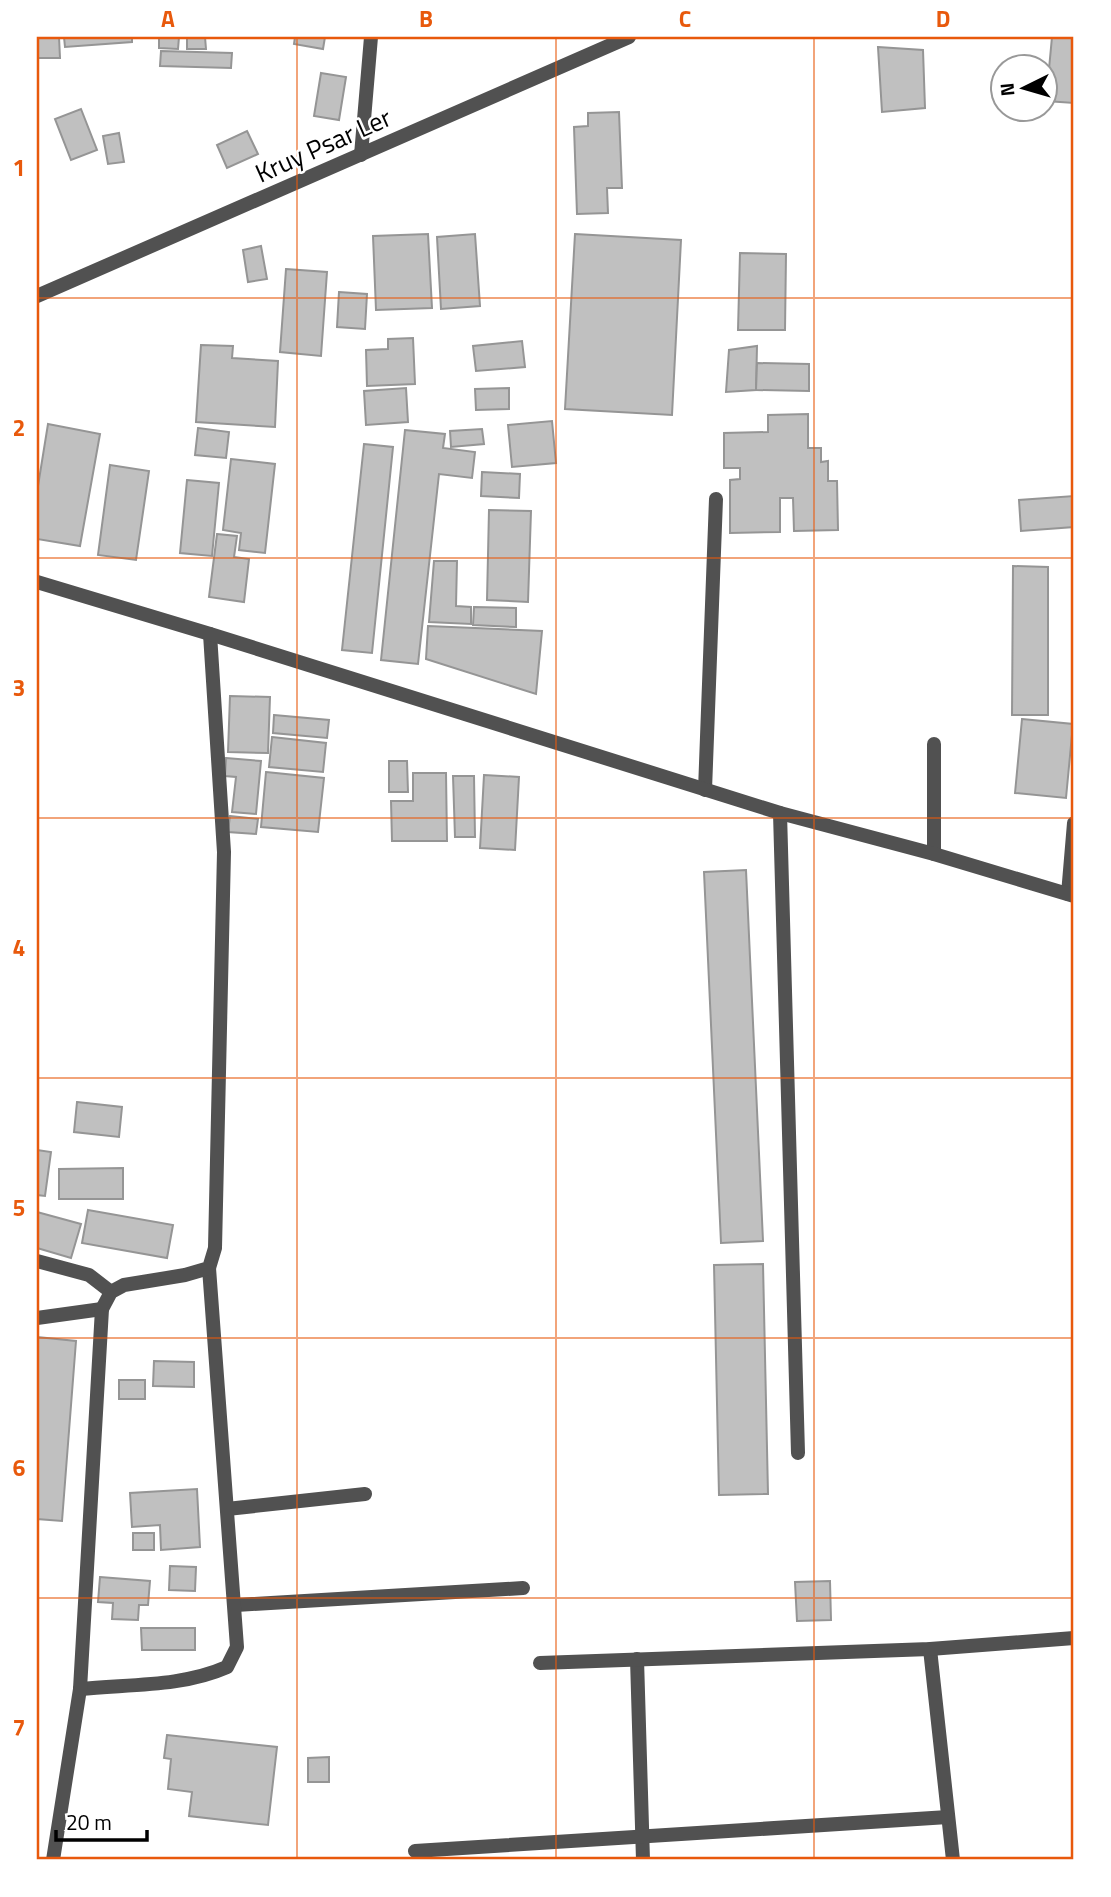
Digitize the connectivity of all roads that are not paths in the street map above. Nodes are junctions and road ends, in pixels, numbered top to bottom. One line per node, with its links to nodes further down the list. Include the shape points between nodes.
1 (371, 37): 3 (street)
2 (629, 37): 3 (street, Kruy Psar Ler)
3 (361, 155): 4 (street, Kruy Psar Ler)
4 (37, 296)
5 (716, 499): 9 (street)
6 (37, 582): 7 (street)
7 (210, 634): 9 (street); 15 (street, via 224,852 215,1248)
8 (934, 744): 12 (street)
9 (705, 790): 10 (street)
10 (780, 813): 12 (street); 19 (street)
11 (1074, 823): 13 (street)
12 (934, 854): 13 (street)
13 (1071, 895)
14 (37, 1261): 16 (street, via 89,1275)
15 (209, 1268): 16 (street, via 124,1285); 21 (street)
16 (111, 1292): 17 (street)
17 (102, 1309): 18 (street); 28 (street)
18 (37, 1318)
19 (798, 1453)
20 (365, 1494): 21 (street)
21 (227, 1509): 23 (street)
22 (523, 1588): 23 (street)
23 (236, 1605): 28 (street, via 237,1647 227,1667 186,1679)
24 (1074, 1638): 25 (street)
25 (930, 1649): 26 (street); 29 (street)
26 (637, 1659): 27 (street); 30 (street)
27 (540, 1663)
28 (80, 1689): 32 (street)
29 (948, 1817): 30 (street); 34 (street)
30 (643, 1836): 31 (street); 33 (street)
31 (415, 1852)
32 (53, 1860)
33 (643, 1860)
34 (953, 1860)

